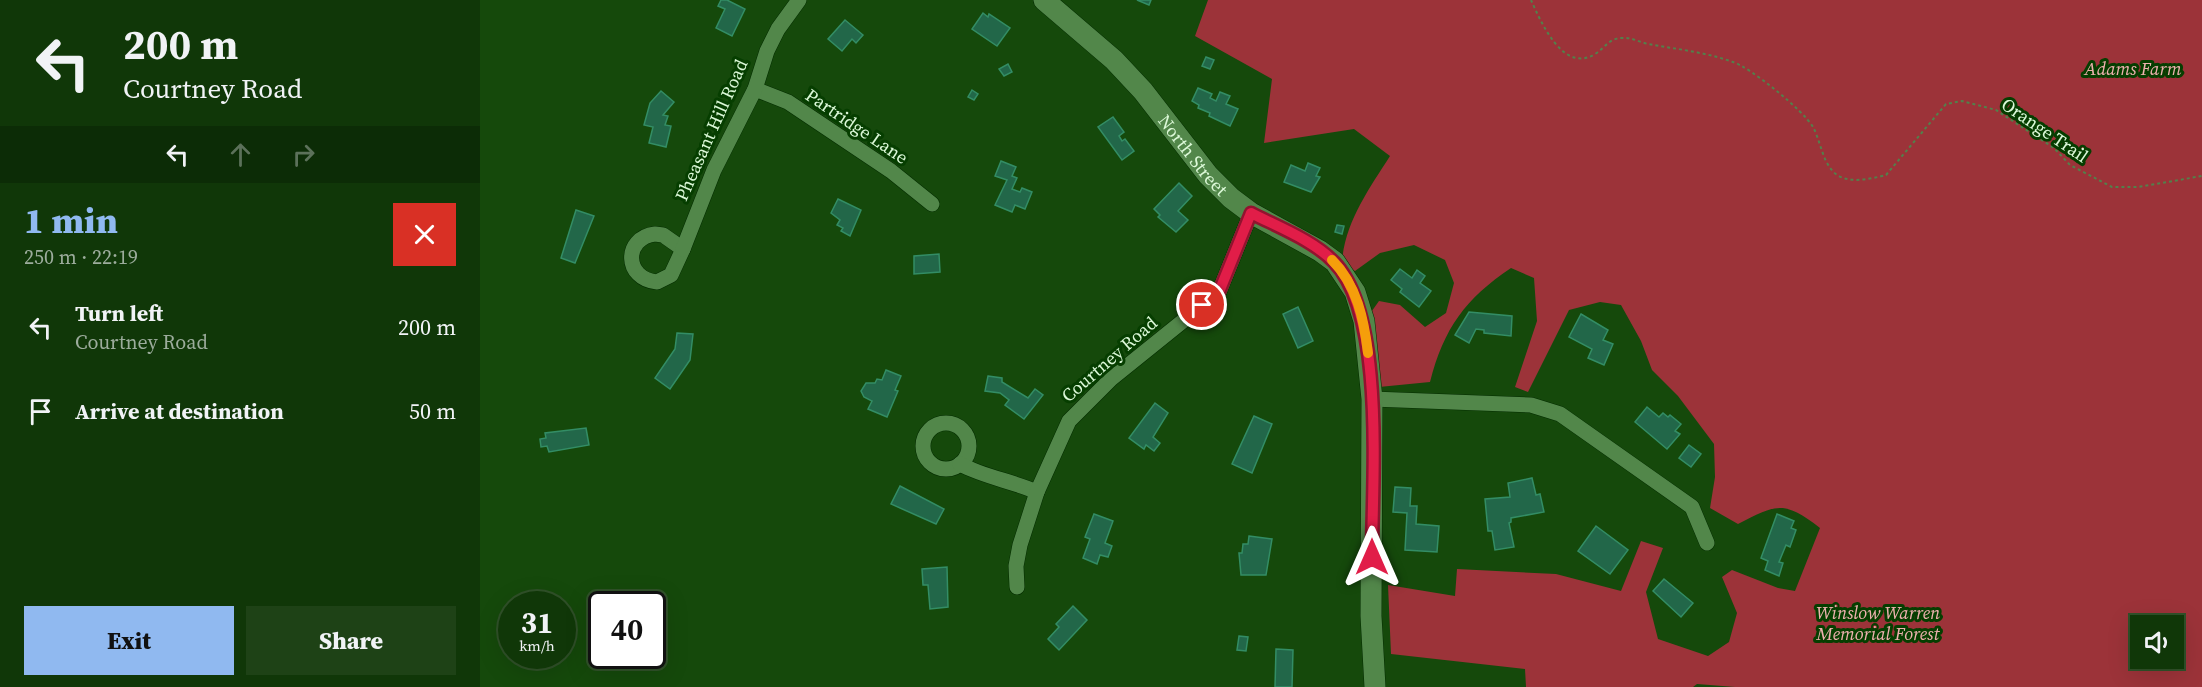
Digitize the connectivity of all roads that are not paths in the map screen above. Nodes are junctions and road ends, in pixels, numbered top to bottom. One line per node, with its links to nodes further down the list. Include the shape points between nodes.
1 (800, 0): 3 (street, Pheasant Hill Road, via 766,51)
2 (1044, 0): 5 (street, North Street, via 1129,76 1208,175)
3 (755, 89): 4 (street, Partridge Lane, via 788,102 887,168); 6 (street, Pheasant Hill Road, via 714,170)
4 (932, 204)
5 (1251, 213): 7 (street, North Street, via 1335,262 1355,292 1364,321); 9 (street, Courtney Road, via 1219,292 1111,379 1069,421)
6 (683, 249)
7 (1372, 399): 10 (street, via 1531,405 1560,414 1692,507); 12 (street, North Street, via 1371,616)
8 (960, 464): 9 (street)
9 (1037, 492): 11 (street, Courtney Road, via 1017,555)
10 (1707, 543)
11 (1017, 587)
12 (1375, 687)

